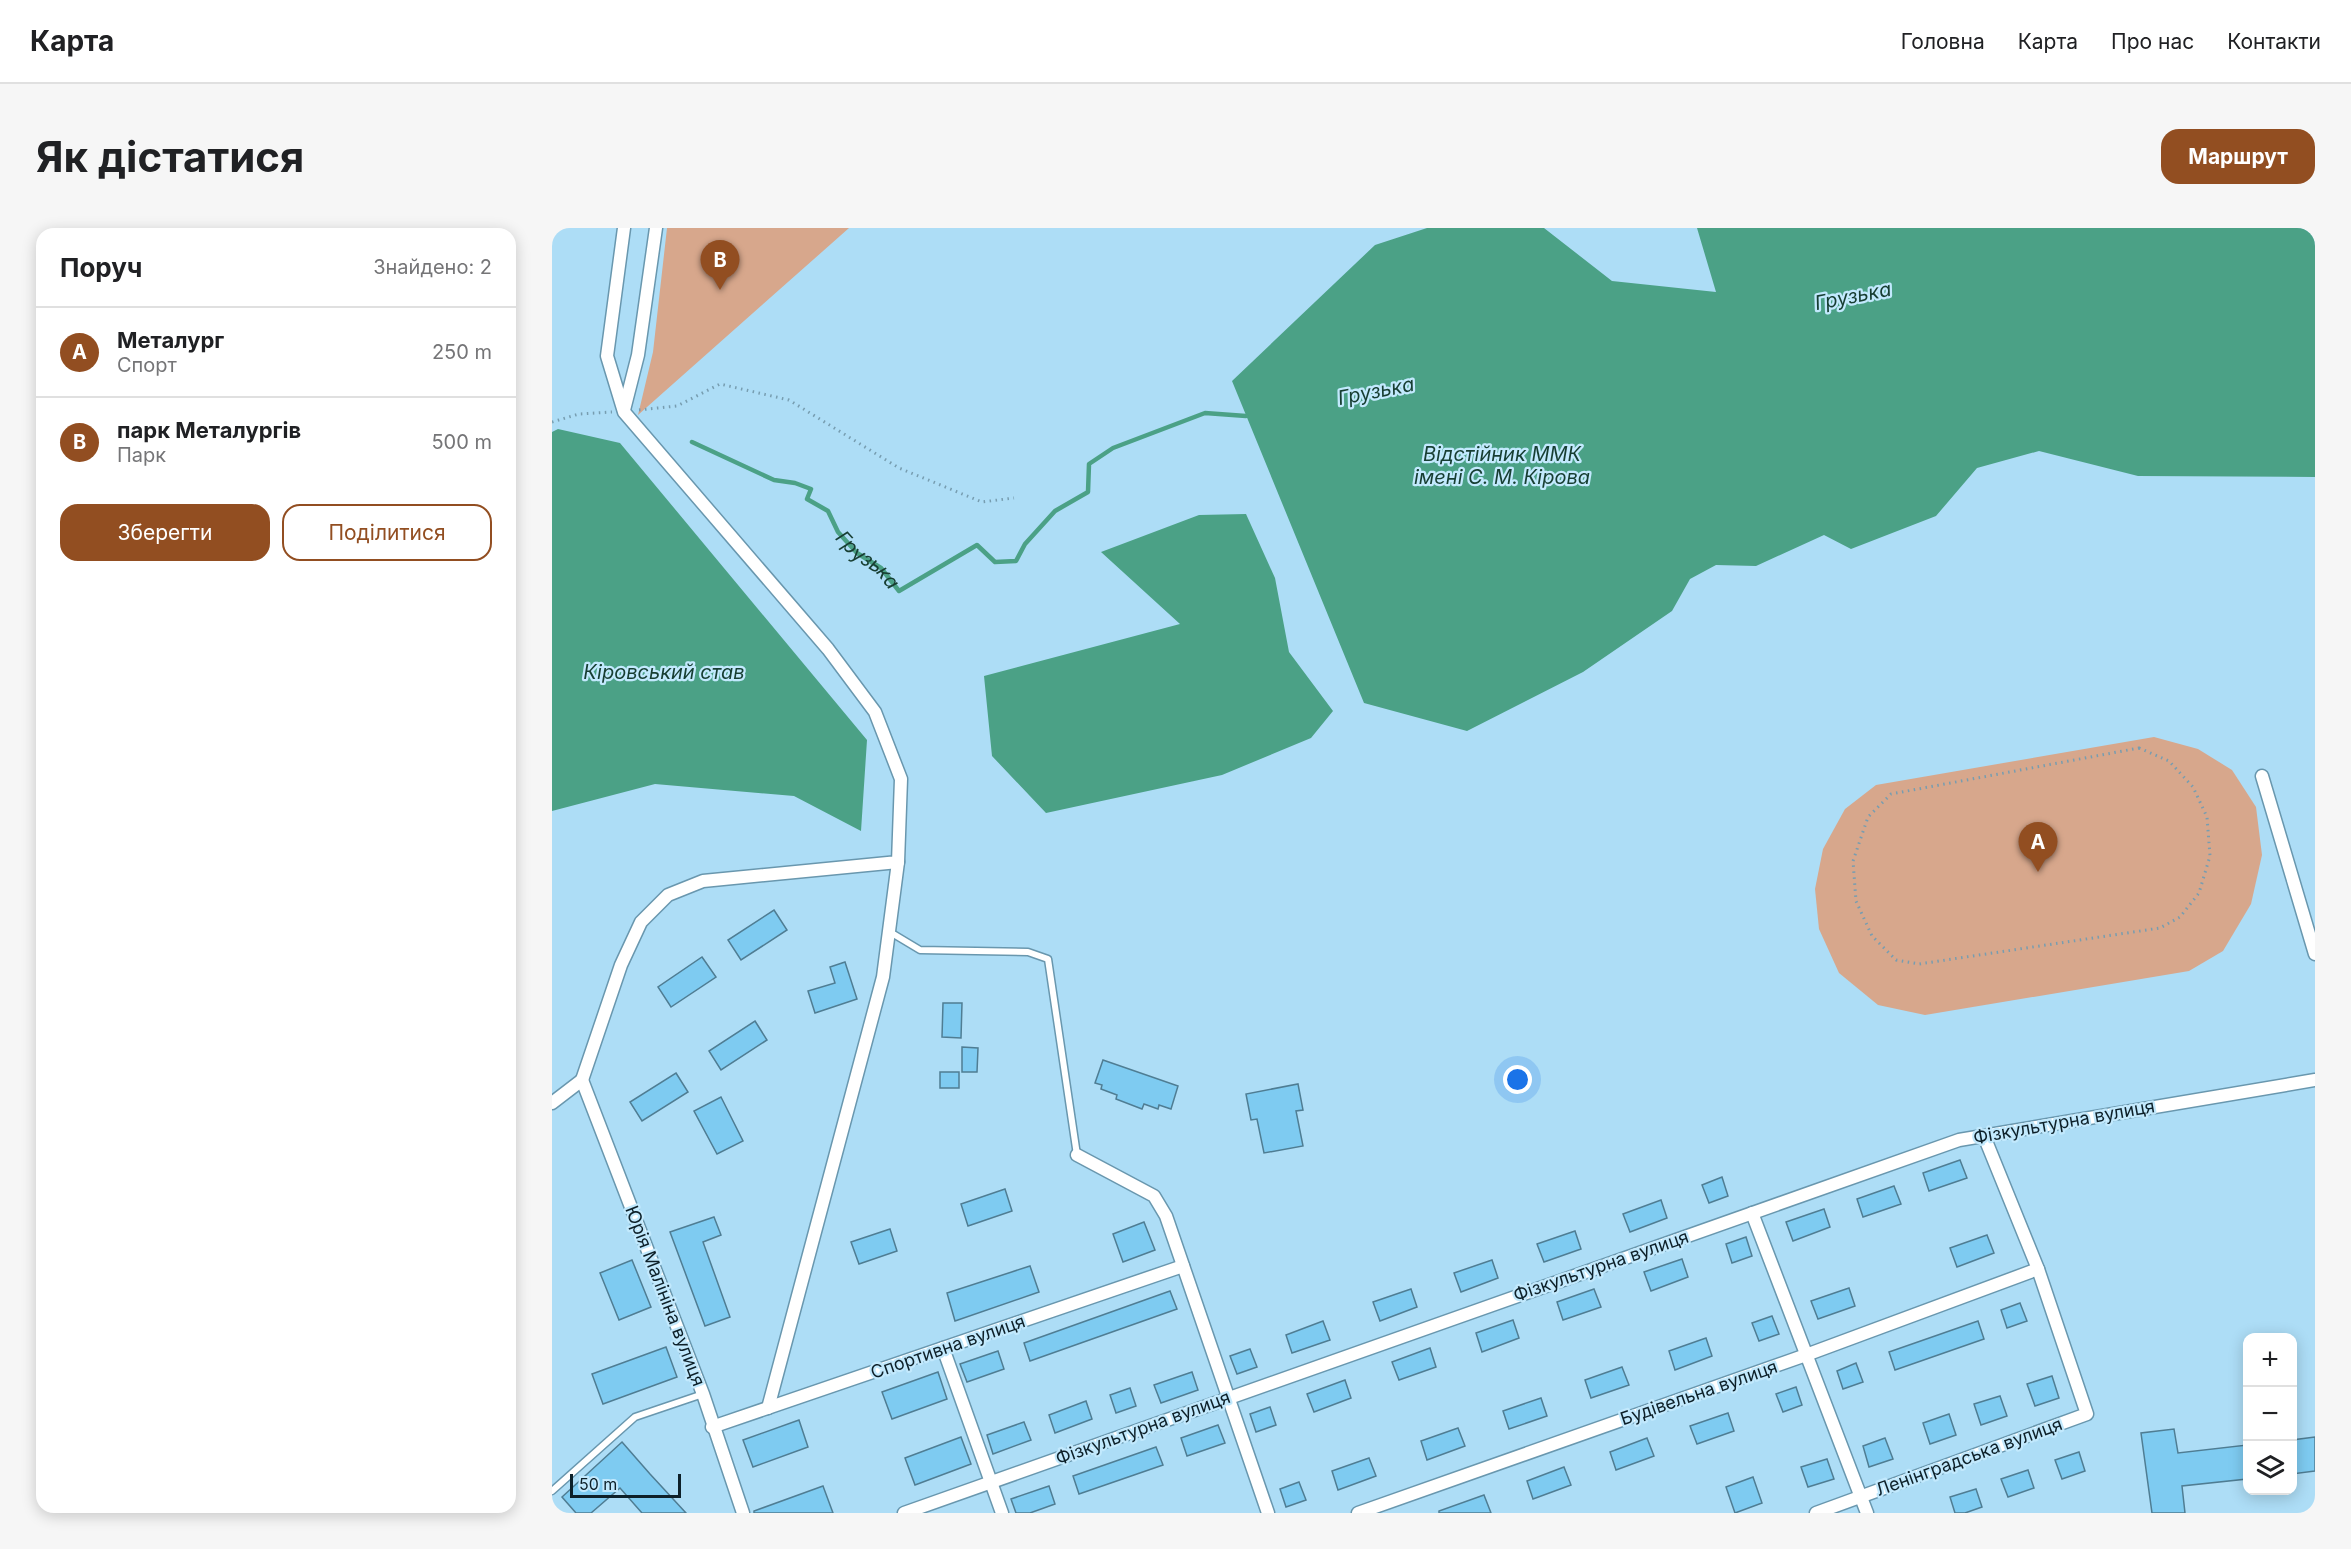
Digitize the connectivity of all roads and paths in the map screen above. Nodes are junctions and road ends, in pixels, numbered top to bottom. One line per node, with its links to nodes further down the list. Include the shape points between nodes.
1 (624, 228): 3 (street, via 608,356)
2 (656, 228): 3 (street, via 638,356)
3 (624, 412): 4 (path, via 579,414); 5 (path, via 677,406 720,384 789,400 899,468 982,502); 7 (street, via 828,649 874,712 901,779)
4 (552, 422)
5 (1014, 498)
6 (2262, 776): 9 (street)
7 (898, 862): 8 (street); 11 (street, via 703,880 668,895 641,922 621,965)
8 (889, 932): 15 (lane, via 920,950 1028,952 1048,960); 23 (street, via 883,977)
9 (2315, 954)
10 (1896, 960): 10 (path, via 1872,936 1856,901 1853,861 1868,817 1891,794 2139,748 2169,761 2193,787 2207,817 2210,856 2199,893 2180,917 2160,928 1930,963)
11 (582, 1080): 13 (street); 21 (street, Юрія Малініна вулиця)
12 (2315, 1080): 14 (street, Фiзкультурна вулиця)
13 (552, 1103)
14 (1984, 1136): 16 (street, Фiзкультурна вулиця, via 1959,1140); 18 (street)
15 (1077, 1155): 17 (street, via 1154,1196 1166,1216)
16 (1752, 1213): 20 (street); 22 (street, Фiзкультурна вулиця)
17 (1183, 1266): 19 (street, Спортивна вулиця); 22 (street)
18 (2038, 1269): 20 (street, Будівельна вулиця); 27 (street, Ленінградська вулиця, via 2087,1414)
19 (943, 1348): 23 (street, Спортивна вулиця); 25 (street)
20 (1806, 1355): 27 (street); 32 (street, Будівельна вулиця)
21 (703, 1394): 24 (street, Юрія Малініна вулиця); 26 (lane, via 635,1417)
22 (1229, 1398): 25 (street, Фiзкультурна вулиця); 31 (street)
23 (768, 1408): 24 (street, Спортивна вулиця)
24 (712, 1427): 28 (street, Юрія Малініна вулиця)
25 (991, 1482): 29 (street, Фiзкультурна вулиця); 30 (street)
26 (552, 1491)
27 (1860, 1497): 33 (street, Ленінградська вулиця); 34 (street)
28 (743, 1513)
29 (904, 1513)
30 (1002, 1513)
31 (1268, 1513)
32 (1358, 1513)
33 (1816, 1513)
34 (1867, 1513)

